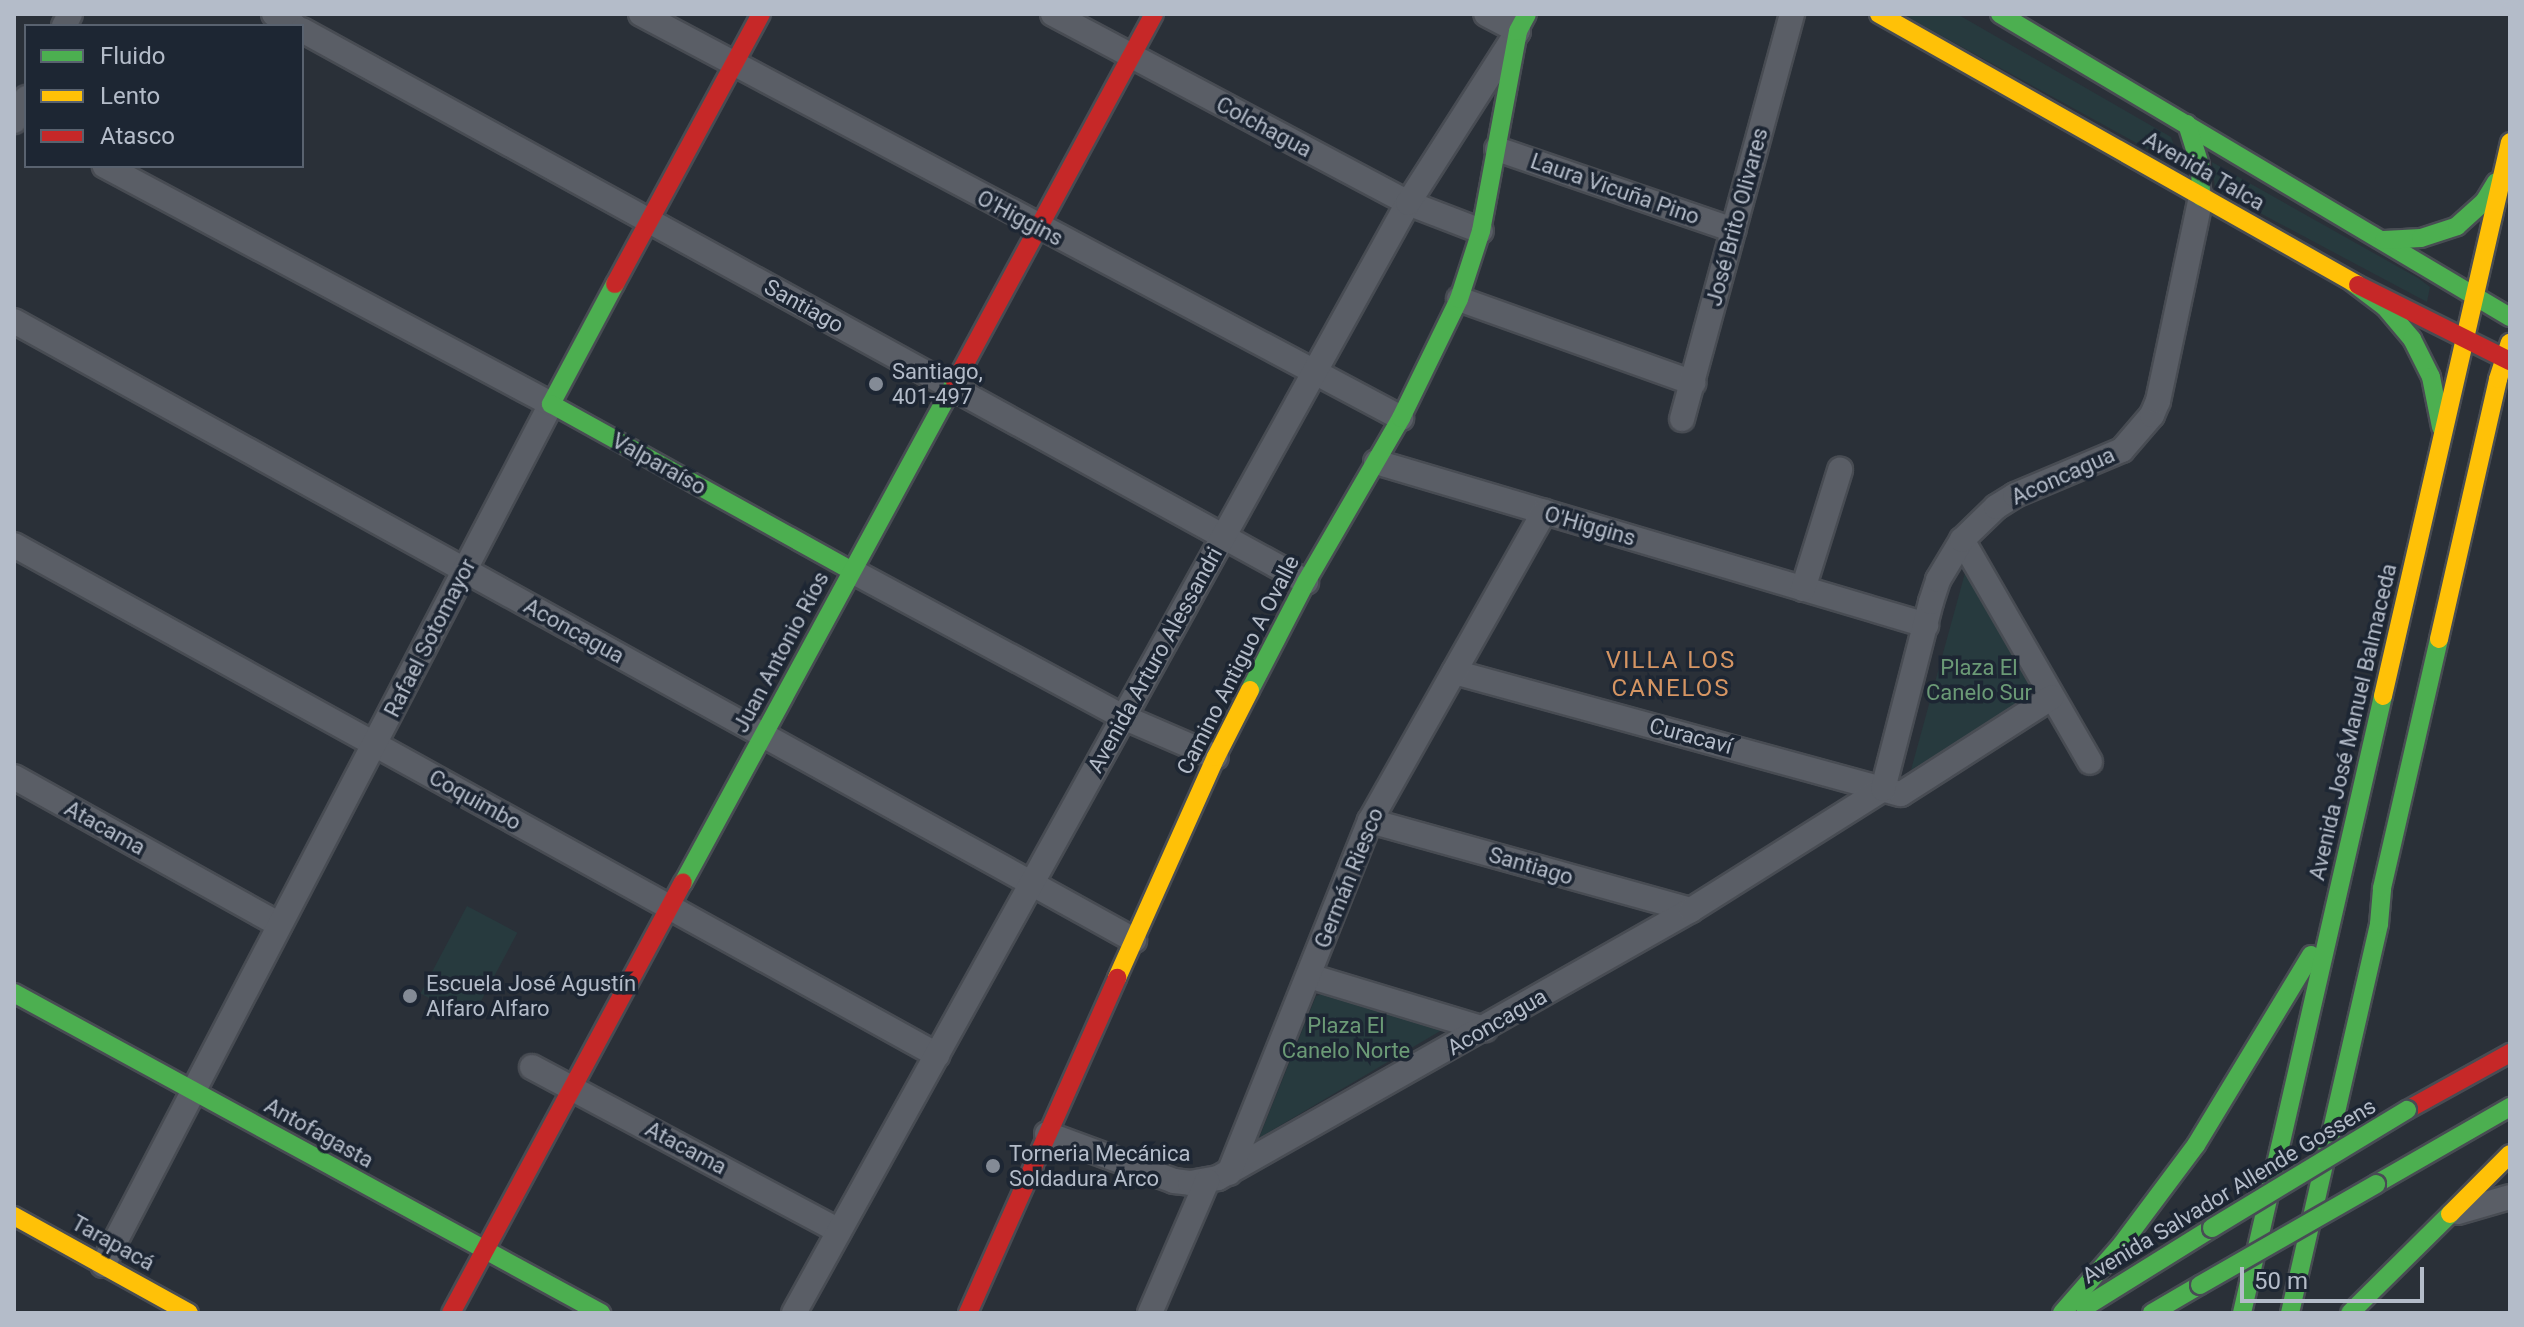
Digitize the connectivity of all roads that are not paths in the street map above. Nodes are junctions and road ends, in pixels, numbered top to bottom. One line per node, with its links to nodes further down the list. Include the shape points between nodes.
1 (274, 14): 11 (street)
2 (641, 14): 14 (street, O'Higgins)
3 (761, 14): 14 (main road, Rafael Sotomayor)
4 (1053, 14): 13 (street, Colchagua)
5 (1154, 14): 13 (main road, Juan Antonio Ríos)
6 (1486, 14): 10 (street)
7 (1792, 14): 24 (street, José Brito Olivares)
8 (1879, 14): 20 (main road, Avenida Talca)
9 (2000, 14): 15 (main road, Avenida Talca)
10 (1522, 23): 17 (main road, Camino Antiguo A Ovalle); 21 (street, Avenida Arturo Alessandri)
11 (292, 24)
12 (304, 31): 22 (street, Santiago)
13 (1131, 57): 21 (street, Colchagua); 23 (main road, Juan Antonio Ríos)
14 (733, 66): 22 (main road, Rafael Sotomayor); 23 (street, O'Higgins)
15 (2187, 124): 20 (main road, via 2200,165); 26 (main road, Avenida Talca)
16 (2510, 142): 18 (main road, Avenida José Manuel Balmaceda)
17 (1497, 149): 24 (street, Laura Vicuña Pino); 25 (main road, Camino Antiguo A Ovalle)
18 (2505, 165): 26 (main road, via 2484,202 2457,226 2421,238); 28 (main road, Avenida José Manuel Balmaceda)
19 (109, 168): 37 (street, Valparaíso)
20 (2201, 197): 27 (main road, Avenida Talca); 47 (street, Aconcagua, via 2158,401 2144,429 2110,457 2015,495)
21 (1408, 203): 25 (street, Colchagua); 34 (street, Avenida Arturo Alessandri)
22 (650, 221): 36 (street, Santiago); 37 (main road, Rafael Sotomayor)
23 (1038, 227): 34 (street, O'Higgins); 36 (main road, Juan Antonio Ríos)
24 (1733, 230): 35 (street, José Brito Olivares)
25 (1481, 231): 29 (main road, Camino Antiguo A Ovalle)
26 (2384, 240): 28 (main road, Avenida Talca)
27 (2352, 282): 32 (main road, Avenida Talca); 42 (main road, via 2399,322 2422,356 2438,398)
28 (2475, 298): 30 (main road, Avenida Talca); 32 (main road, Avenida José Manuel Balmaceda)
29 (1459, 299): 35 (street); 38 (main road, Camino Antiguo A Ovalle)
30 (2510, 317)
31 (14, 321): 49 (street, Aconcagua)
32 (2467, 340): 33 (main road, Avenida Talca); 42 (main road, Avenida José Manuel Balmaceda)
33 (2509, 354): 41 (main road)
34 (1315, 370): 38 (street, O'Higgins); 46 (street, Avenida Arturo Alessandri)
35 (1693, 383): 40 (street, José Brito Olivares)
36 (952, 387): 46 (street, Santiago); 50 (main road, Juan Antonio Ríos)
37 (551, 404): 49 (street, Rafael Sotomayor); 50 (main road, Valparaíso)
38 (1401, 418): 43 (main road, Camino Antiguo A Ovalle)
39 (2510, 418): 41 (main road)
40 (1682, 419)
41 (2485, 439): 98 (main road)
42 (2442, 443): 68 (main road, Avenida José Manuel Balmaceda)
43 (1376, 462): 45 (street, O'Higgins); 51 (main road, Camino Antiguo A Ovalle)
44 (1840, 470): 52 (street)
45 (1544, 512): 52 (street, O'Higgins); 54 (street, Germán Riesco)
46 (1223, 537): 51 (street, Santiago); 56 (street, Avenida Arturo Alessandri)
47 (1962, 540): 53 (street, Aconcagua, via 1938,580); 55 (street)
48 (14, 545): 58 (street, Coquimbo)
49 (465, 570): 57 (street, Aconcagua); 58 (street, Rafael Sotomayor)
50 (852, 571): 56 (street, Valparaíso); 57 (main road, Juan Antonio Ríos)
51 (1306, 582): 59 (main road, Camino Antiguo A Ovalle)
52 (1803, 589): 53 (street, O'Higgins)
53 (1926, 625): 62 (street, Aconcagua)
54 (1454, 672): 62 (street, Curacaví); 63 (street, Germán Riesco)
55 (2052, 697): 60 (street); 62 (street, Aconcagua, via 1901,794)
56 (1123, 717): 59 (street, Valparaíso); 64 (street, Avenida Arturo Alessandri)
57 (763, 735): 64 (street, Aconcagua); 65 (main road, Juan Antonio Ríos)
58 (375, 744): 65 (street, Coquimbo); 67 (street, Rafael Sotomayor)
59 (1216, 757): 69 (main road, Camino Antiguo A Ovalle)
60 (2090, 762)
61 (14, 777): 67 (street, Atacama)
62 (1883, 789): 66 (street, Aconcagua)
63 (1370, 821): 66 (street, Santiago); 70 (street, Germán Riesco)
64 (1031, 884): 69 (street, Aconcagua); 74 (street, Avenida Arturo Alessandri)
65 (670, 908): 74 (street, Coquimbo); 76 (main road, Juan Antonio Ríos)
66 (1691, 910): 72 (street, Aconcagua)
67 (280, 925): 77 (street, Rafael Sotomayor)
68 (2329, 926): 94 (main road, via 2196,1145); 97 (main road, Avenida José Manuel Balmaceda)
69 (1134, 940): 79 (main road, Camino Antiguo A Ovalle)
70 (1309, 976): 72 (street); 81 (street, Germán Riesco)
71 (14, 993): 77 (main road, Antofagasta)
72 (1485, 1029): 81 (street, Aconcagua)
73 (2510, 1053): 95 (main road, Avenida Salvador Allende Gossens, bridge, via 2407,1110)
74 (937, 1055): 85 (street, Avenida Arturo Alessandri)
75 (532, 1067): 76 (street, Atacama)
76 (573, 1087): 85 (street, Atacama); 86 (main road, Juan Antonio Ríos)
77 (194, 1092): 86 (main road, Antofagasta); 87 (street, Rafael Sotomayor)
78 (2510, 1107): 96 (main road, bridge)
79 (1047, 1134): 81 (street, via 1174,1181); 92 (main road, Camino Antiguo A Ovalle)
80 (2510, 1154): 83 (main road)
81 (1218, 1177): 93 (street, Germán Riesco)
82 (2510, 1197): 83 (street)
83 (2450, 1214): 99 (main road)
84 (14, 1216): 87 (main road, Tarapacá)
85 (839, 1231): 91 (street, Avenida Arturo Alessandri)
86 (484, 1251): 89 (main road, Juan Antonio Ríos); 90 (main road, Antofagasta)
87 (103, 1265): 88 (main road, Tarapacá)
88 (189, 1313)
89 (451, 1313)
90 (601, 1313)
91 (794, 1313)
92 (968, 1313)
93 (1150, 1313)
94 (2062, 1313)
95 (2076, 1313)
96 (2152, 1313)
97 (2242, 1313)
98 (2290, 1313)
99 (2350, 1313)

